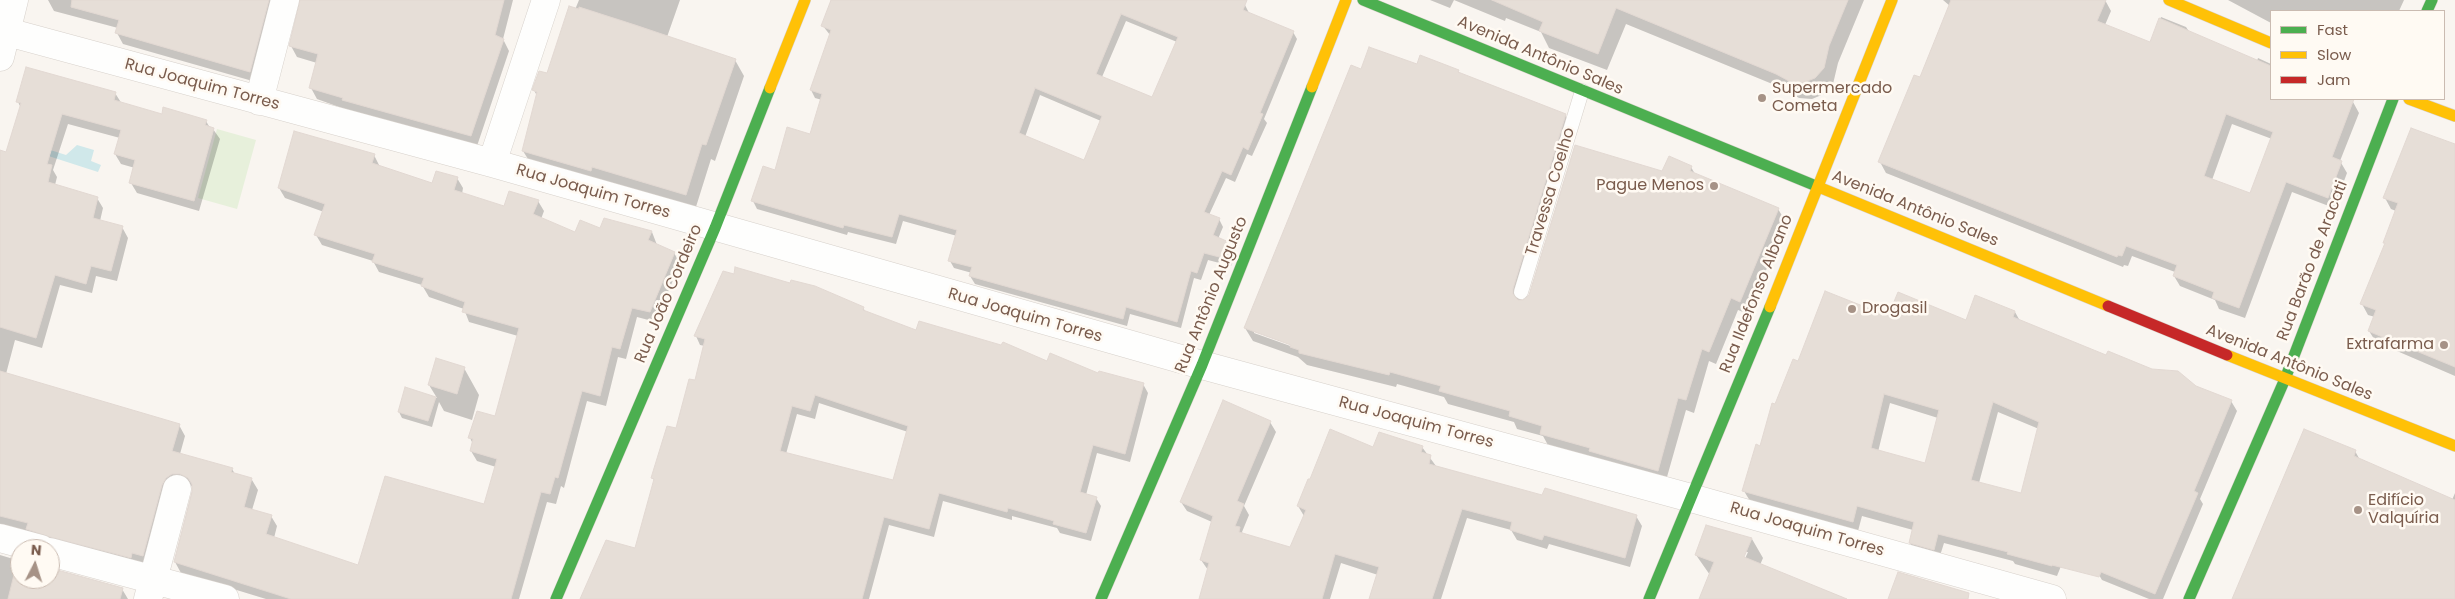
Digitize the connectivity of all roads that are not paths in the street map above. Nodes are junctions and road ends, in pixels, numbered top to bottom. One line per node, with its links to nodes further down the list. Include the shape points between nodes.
1 (14, 0): 9 (street)
2 (285, 0): 14 (street)
3 (546, 0): 16 (street)
4 (805, 0): 18 (street, Rua João Cordeiro)
5 (1346, 0): 20 (street, Rua Antônio Augusto)
6 (1363, 0): 11 (street, Avenida Antônio Sales)
7 (1892, 0): 17 (street, Rua Ildefonso Albano)
8 (2169, 0): 10 (street)
9 (2, 40): 14 (street, Rua Joaquim Torres)
10 (2270, 42)
11 (1582, 91): 17 (street, Avenida Antônio Sales); 19 (lane, Travessa Coelho)
12 (2393, 100): 21 (street, Rua Barão de Aracati)
13 (2411, 100): 15 (street)
14 (259, 101): 16 (street, Rua Joaquim Torres)
15 (2455, 116)
16 (492, 163): 18 (street, Rua Joaquim Torres)
17 (1818, 186): 21 (street, Avenida Antônio Sales); 24 (street, Rua Ildefonso Albano)
18 (715, 228): 20 (street, Rua Joaquim Torres); 28 (street, Rua João Cordeiro)
19 (1521, 292)
20 (1202, 365): 24 (street, Rua Joaquim Torres); 29 (street, Rua Antônio Augusto)
21 (2285, 379): 22 (street, Avenida Antônio Sales); 32 (street, Rua Barão de Aracati)
22 (2455, 446)
23 (177, 489): 26 (street)
24 (1691, 498): 30 (street, Rua Ildefonso Albano); 31 (street, Rua Joaquim Torres)
25 (60, 556): 26 (street)
26 (151, 589): 27 (street)
27 (225, 599)
28 (556, 599)
29 (1101, 599)
30 (1649, 599)
31 (2052, 599)
32 (2189, 599)

